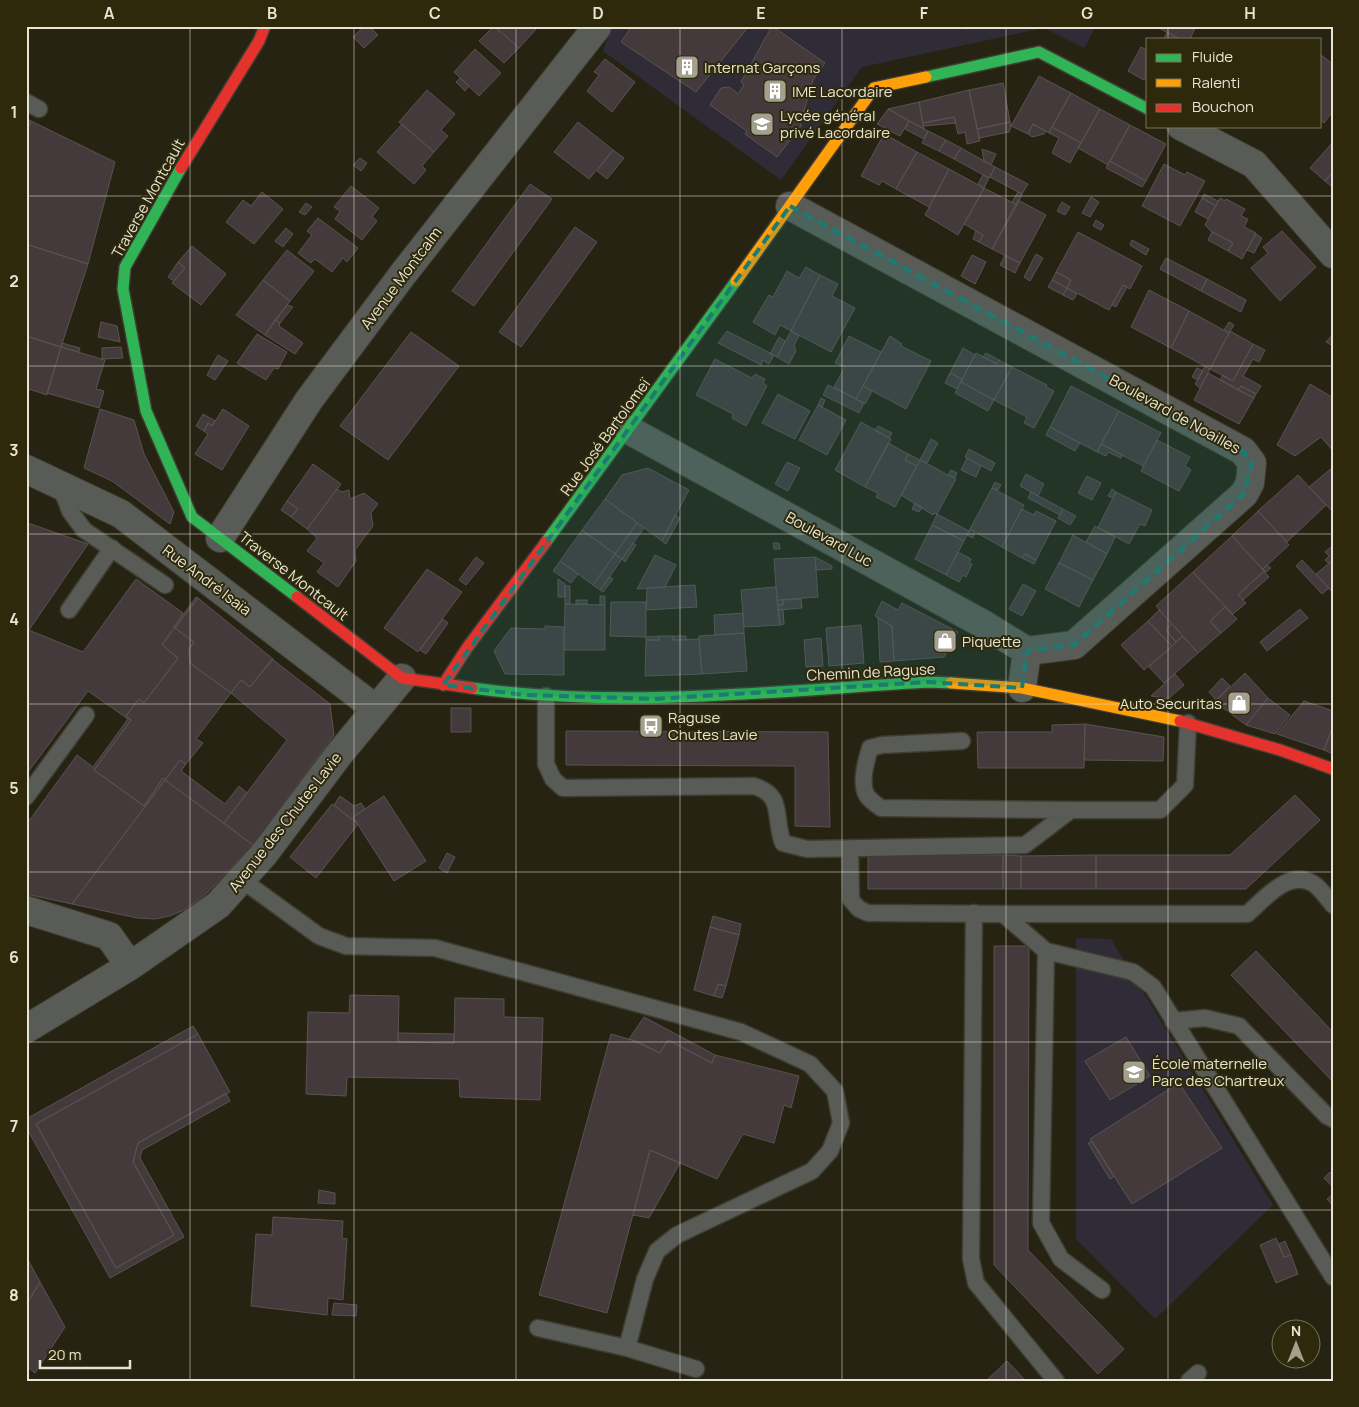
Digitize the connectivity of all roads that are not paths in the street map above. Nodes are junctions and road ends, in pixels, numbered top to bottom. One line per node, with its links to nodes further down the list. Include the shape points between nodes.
1 (265, 26): 10 (street, Traverse Montcault, via 125,267 123,289 146,411 192,517)
2 (598, 27): 10 (street, Avenue Montcalm, via 403,274 309,400)
3 (1146, 108): 5 (street, Rue José Bartolomeï, via 1039,52 874,88)
4 (1185, 128): 6 (street, via 1254,164)
5 (790, 206): 7 (street, Rue José Bartolomeï); 14 (street, Boulevard de Noailles, via 1244,451 1252,463 1250,483 1244,494 1074,645)
6 (1333, 254)
7 (629, 430): 14 (street, Boulevard Luc); 16 (street, Rue José Bartolomeï)
8 (26, 469): 9 (street, Rue André Isaïa)
9 (60, 485): 11 (lane, via 70,511 84,530); 19 (street, Rue André Isaïa, via 121,514)
10 (220, 538): 15 (street, Traverse Montcault)
11 (112, 548): 12 (lane); 13 (lane)
12 (165, 585)
13 (69, 610)
14 (1027, 651): 17 (street)
15 (402, 678): 16 (street, Chemin de Raguse); 19 (street, Avenue des Chutes Lavie)
16 (442, 685): 18 (street, Chemin de Raguse)
17 (1022, 688): 18 (street, Chemin de Raguse, via 928,682 654,699); 21 (street, Chemin de Raguse)
18 (546, 696): 26 (lane, via 546,764 563,788 754,786 775,798 783,843 807,849)
19 (376, 709): 27 (street, Avenue des Chutes Lavie)
20 (86, 715): 24 (lane)
21 (1188, 723): 23 (street, Chemin de Raguse); 25 (lane, via 1184,785 1160,810)
22 (962, 741): 25 (lane, via 870,748 864,786 867,796 881,808)
23 (1333, 769)
24 (26, 797)
25 (1072, 810): 26 (lane, via 1025,845)
26 (850, 848): 30 (lane, via 851,900 859,909 868,913)
27 (242, 880): 33 (street, Avenue des Chutes Lavie, via 218,905); 40 (lane, via 319,936 346,946 435,948 742,1032 810,1064 835,1091 841,1123 830,1151 812,1171 677,1235 657,1251 645,1279)
28 (1333, 905): 31 (lane, via 1313,884 1297,880 1285,881 1247,914)
29 (26, 910): 33 (street, via 109,936)
30 (974, 913): 31 (lane); 42 (lane, via 971,1258 976,1283)
31 (1003, 914): 32 (lane)
32 (1046, 951): 34 (lane, via 1133,972 1153,988); 38 (lane, via 1041,1223 1060,1259)
33 (130, 966): 35 (street, Avenue des Chutes Lavie)
34 (1173, 1021): 36 (lane, via 1205,1018 1239,1026); 37 (lane)
35 (26, 1029)
36 (1333, 1119)
37 (1333, 1277)
38 (1102, 1290)
39 (538, 1328): 40 (lane)
40 (627, 1348): 41 (lane)
41 (696, 1369)
42 (1056, 1381)

